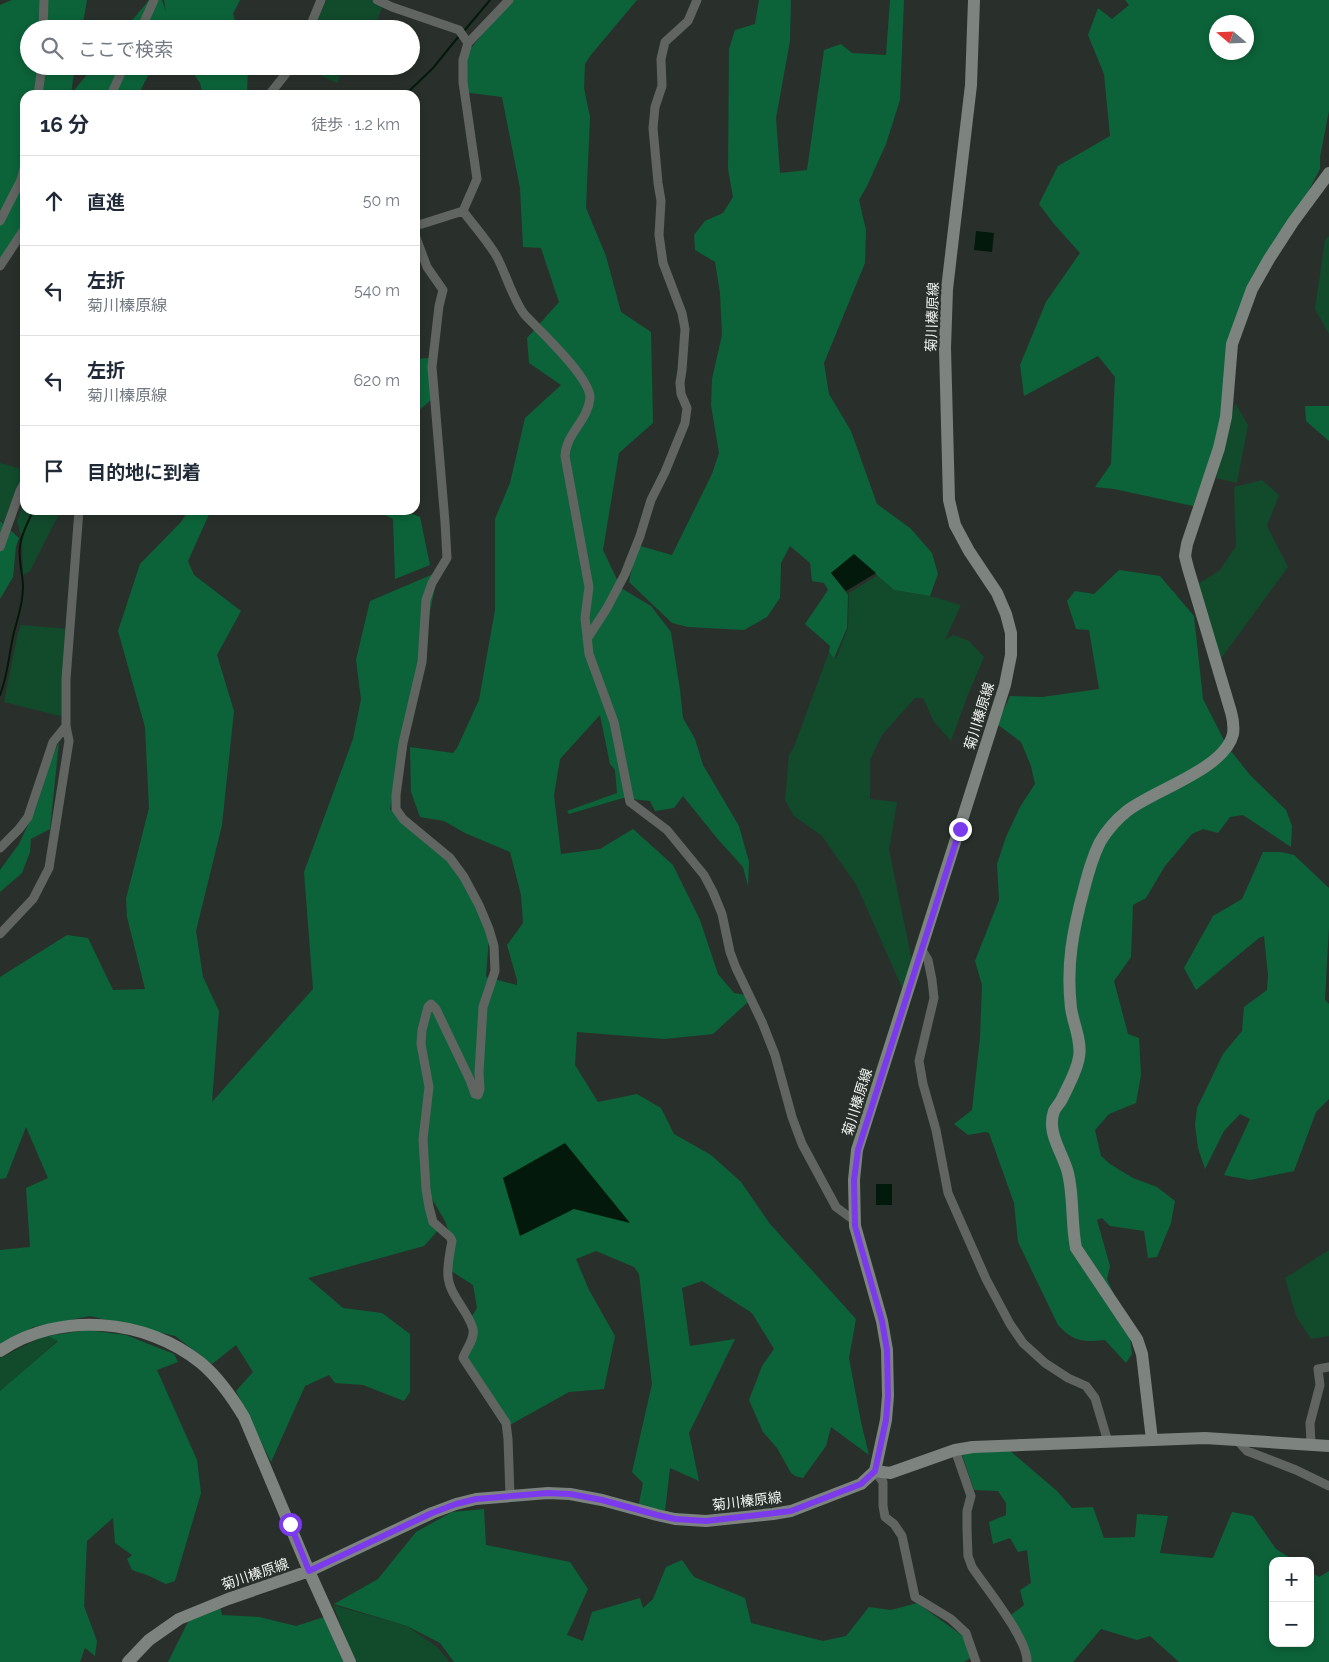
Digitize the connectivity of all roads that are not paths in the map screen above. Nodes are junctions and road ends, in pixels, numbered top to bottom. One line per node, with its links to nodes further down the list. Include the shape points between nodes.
1 (44, 0): 8 (street)
2 (154, 0): 9 (street)
3 (321, 0): 10 (street)
4 (377, 0): 11 (street)
5 (509, 0): 11 (street)
6 (698, 0): 29 (street, via 688,21 666,42 661,59 662,86 653,128 661,201 659,235 663,264 685,329 680,383 687,408 685,423 650,500 625,574)
7 (974, 0): 33 (street, 菊川榛原線, via 971,86 947,288 945,348 949,500 955,525 997,593 1006,614 1011,633 1011,655 1003,691)
8 (43, 20)
9 (145, 20)
10 (313, 20)
11 (464, 37): 20 (street, via 463,82 477,179)
12 (41, 75): 15 (street)
13 (120, 75): 16 (street)
14 (285, 75): 17 (street)
15 (39, 90)
16 (113, 90)
17 (273, 90)
18 (1329, 173): 37 (street, via 1293,222 1252,289 1232,344 1226,417 1219,448 1187,544 1188,568 1232,712 1232,736 1213,761 1136,805 1111,826 1100,843 1088,876 1070,950 1072,1008 1079,1056 1054,1111 1053,1133 1067,1170 1076,1248 1137,1340 1142,1354)
19 (20, 182): 21 (street)
20 (463, 211): 22 (street); 29 (street, via 497,256 523,313 574,368 590,396 588,408 565,449 589,587 585,618)
21 (0, 222)
22 (420, 224)
23 (20, 236): 25 (street)
24 (420, 249): 45 (street, via 427,267 443,290 432,367 447,558 426,600 422,662 402,743 396,809 403,819 450,858 464,877 479,905 494,946 495,972 483,1006 478,1095 436,1009 431,1004 428,1007 421,1044 429,1087 423,1139 429,1207 433,1222 452,1241 448,1276 472,1329 472,1339 463,1358 506,1423)
25 (0, 266)
26 (20, 491): 28 (street)
27 (79, 515): 30 (street, via 66,679)
28 (0, 547)
29 (587, 639): 34 (street, via 589,654 614,722 630,802 667,830 714,892 730,952 775,1054 802,1144 836,1207)
30 (66, 726): 31 (street, via 53,742 28,817); 32 (street, via 69,741 49,868 33,899)
31 (0, 848)
32 (0, 934)
33 (922, 950): 34 (street, 菊川榛原線, via 858,1150 854,1180); 39 (street, via 928,960 934,998 919,1062 948,1193 1010,1324 1023,1343 1045,1364 1086,1386 1095,1398)
34 (855, 1221): 43 (street, 菊川榛原線, via 887,1350 886,1420)
35 (0, 1351): 46 (street, via 41,1331 100,1325 144,1334 189,1355 220,1382 244,1417)
36 (1329, 1367): 40 (street, via 1318,1369 1320,1385 1310,1423)
37 (1152, 1440): 38 (street); 39 (street)
38 (1237, 1440): 40 (street); 44 (street, via 1247,1450)
39 (1108, 1442): 42 (street)
40 (1311, 1444): 41 (street)
41 (1329, 1446)
42 (955, 1450): 43 (street, via 890,1473); 50 (street, via 971,1496 967,1511 968,1556 1015,1631 1027,1655)
43 (875, 1471): 45 (street, 菊川榛原線, via 861,1484 791,1511 706,1521 675,1519 570,1494); 49 (street, via 883,1482 885,1517 902,1536 915,1597 951,1619 966,1633)
44 (1329, 1486)
45 (510, 1496): 46 (street, 菊川榛原線, via 456,1504)
46 (309, 1571): 47 (street, 菊川榛原線, via 179,1618 149,1640); 48 (street)
47 (128, 1662)
48 (350, 1662)
49 (976, 1662)
50 (1027, 1662)

